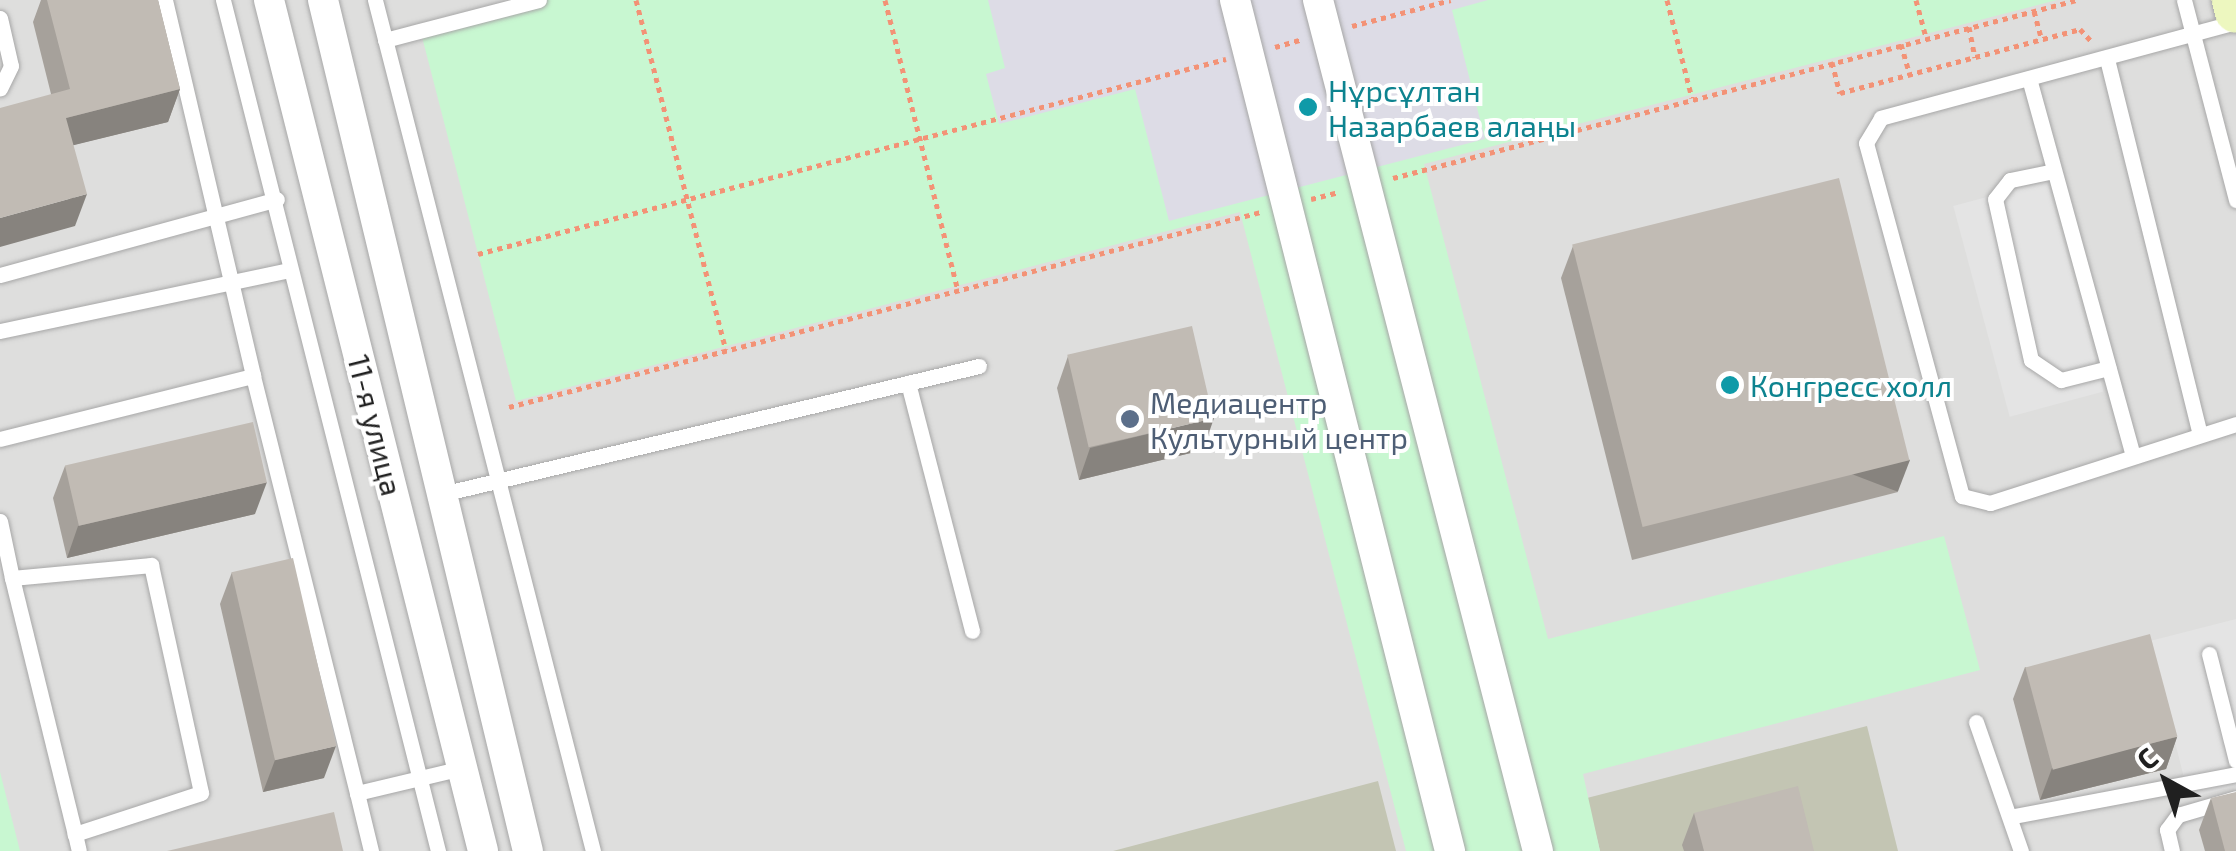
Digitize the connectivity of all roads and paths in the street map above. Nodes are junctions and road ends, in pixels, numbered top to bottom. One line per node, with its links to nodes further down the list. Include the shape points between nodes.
1 (164, 0): 40 (lane)
2 (223, 0): 37 (lane)
3 (268, 0): 64 (street, 11-я улица)
4 (324, 0): 57 (street, 11-я улица)
5 (375, 0): 24 (lane)
6 (538, 0): 24 (lane)
7 (636, 0): 38 (path)
8 (885, 0): 35 (path)
9 (1235, 0): 27 (street)
10 (1318, 0): 21 (street)
11 (1451, 0): 21 (path)
12 (1666, 0): 34 (path)
13 (1916, 0): 23 (path)
14 (2184, 0): 22 (lane)
15 (2233, 0): 17 (street)
16 (2034, 10): 25 (path)
17 (2236, 12)
18 (0, 18): 33 (lane, via 11,66)
19 (2236, 22): 22 (lane)
20 (1968, 27): 28 (path)
21 (1326, 34): 27 (path); 77 (street)
22 (2194, 34): 29 (lane); 39 (lane)
23 (1926, 38)
24 (385, 40): 56 (lane)
25 (2042, 40): 28 (path); 29 (path, via 2080,30)
26 (1901, 44): 31 (path)
27 (1248, 54): 35 (path); 76 (street)
28 (1975, 57): 31 (path)
29 (2108, 59): 32 (lane); 53 (lane)
30 (1832, 62): 31 (path, via 1840,93)
31 (1910, 74)
32 (2030, 82): 36 (lane); 55 (lane, via 1881,118 1866,143 1954,488 1990,503)
33 (0, 89)
34 (1692, 98)
35 (920, 139): 38 (path); 45 (path)
36 (2054, 172): 49 (lane); 49 (lane, via 2010,180 1995,199 2030,360 2060,380)
37 (276, 199): 40 (lane); 42 (lane)
38 (687, 199): 41 (path); 47 (path)
39 (2236, 200)
40 (216, 218): 43 (lane); 44 (lane)
41 (478, 254)
42 (290, 270): 44 (lane); 66 (lane)
43 (0, 276)
44 (231, 282): 46 (lane); 50 (lane)
45 (958, 290)
46 (0, 331)
47 (726, 350)
48 (980, 366): 51 (lane)
49 (2108, 368): 55 (lane)
50 (253, 376): 54 (lane); 67 (lane)
51 (908, 384): 56 (lane); 60 (lane)
52 (2236, 424): 53 (lane)
53 (2200, 435): 55 (lane)
54 (0, 439)
55 (2133, 456)
56 (498, 480): 57 (lane); 75 (lane)
57 (442, 494): 74 (street, 11-я улица)
58 (0, 520): 59 (lane)
59 (12, 578): 70 (lane); 70 (lane, via 150,565 200,793)
60 (972, 631)
61 (2210, 654): 63 (lane)
62 (1976, 722): 69 (lane)
63 (2236, 761)
64 (462, 768): 66 (lane); 73 (street, 11-я улица)
65 (2236, 774): 69 (lane)
66 (420, 778): 67 (lane); 72 (lane)
67 (357, 793): 71 (lane)
68 (2236, 798): 79 (lane, via 2178,815 2167,830)
69 (2014, 816): 78 (lane)
70 (76, 843)
71 (371, 851)
72 (438, 851)
73 (483, 851)
74 (528, 851)
75 (593, 851)
76 (1450, 851)
77 (1538, 851)
78 (2021, 851)
79 (2172, 851)

